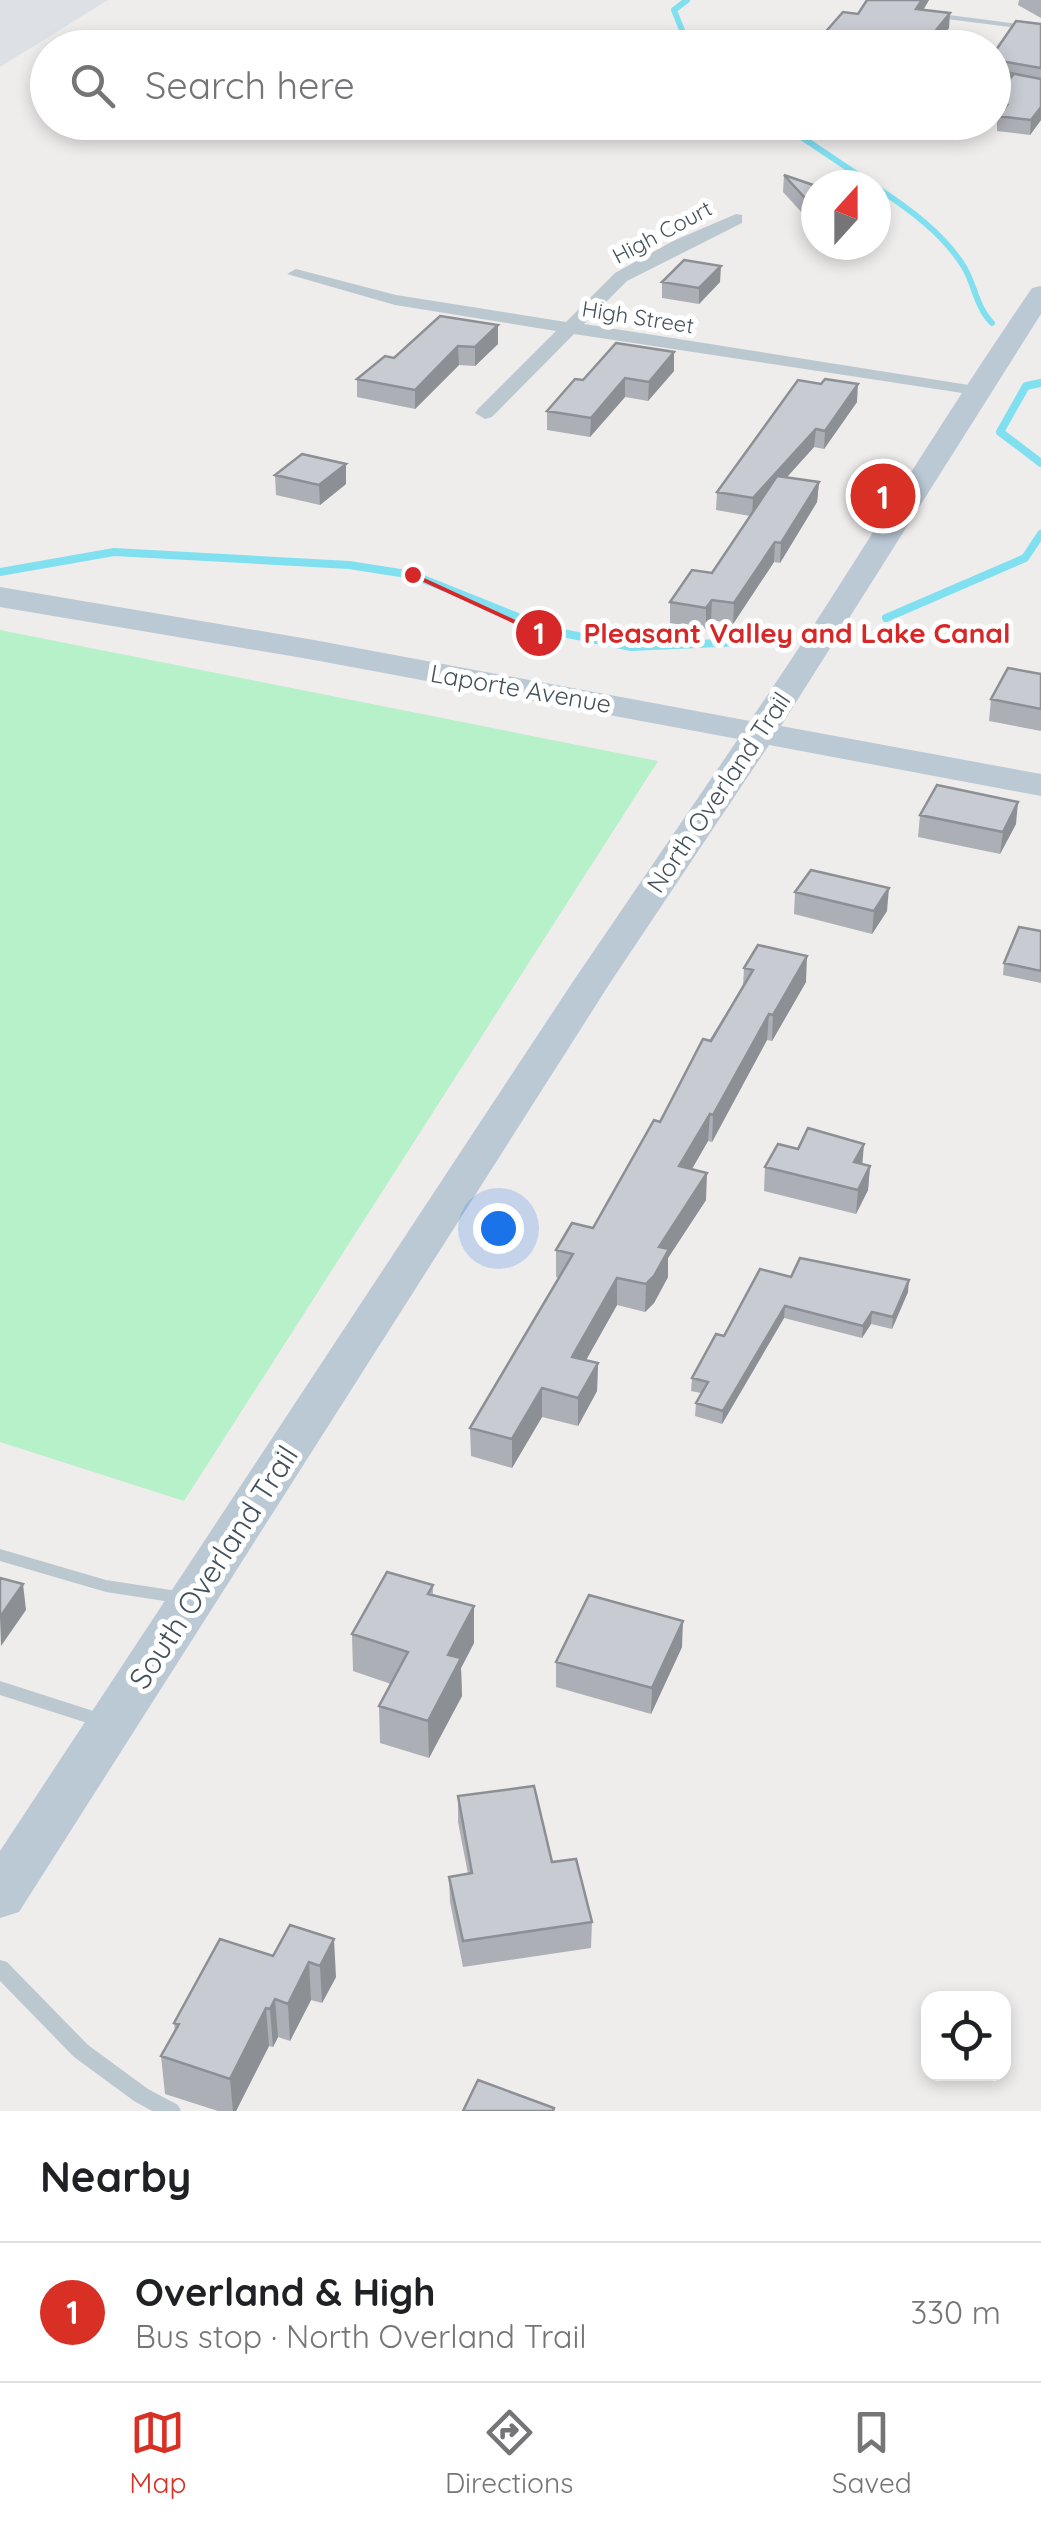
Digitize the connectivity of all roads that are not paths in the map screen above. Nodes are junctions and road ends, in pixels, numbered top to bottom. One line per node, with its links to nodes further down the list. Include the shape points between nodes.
1 (934, 15): 2 (lane)
2 (1041, 29)
3 (736, 219): 6 (street, High Court, via 646,261)
4 (296, 274): 6 (street, High Street, via 395,300)
5 (1041, 294): 7 (main road, North Overland Trail)
6 (568, 328): 7 (street, High Street); 8 (street, High Court)
7 (975, 392): 10 (main road, North Overland Trail)
8 (485, 413)
9 (0, 597): 10 (main road, Laporte Avenue)
10 (758, 732): 11 (main road, Laporte Avenue); 12 (main road, North Overland Trail)
11 (1041, 785)
12 (426, 1238): 14 (main road, South Overland Trail)
13 (0, 1555): 14 (lane, via 106,1586)
14 (192, 1599): 16 (main road, South Overland Trail)
15 (0, 1688): 16 (lane)
16 (111, 1724): 17 (main road, South Overland Trail)
17 (0, 1896)
18 (0, 1968): 19 (lane, via 81,2051)
19 (172, 2111)

